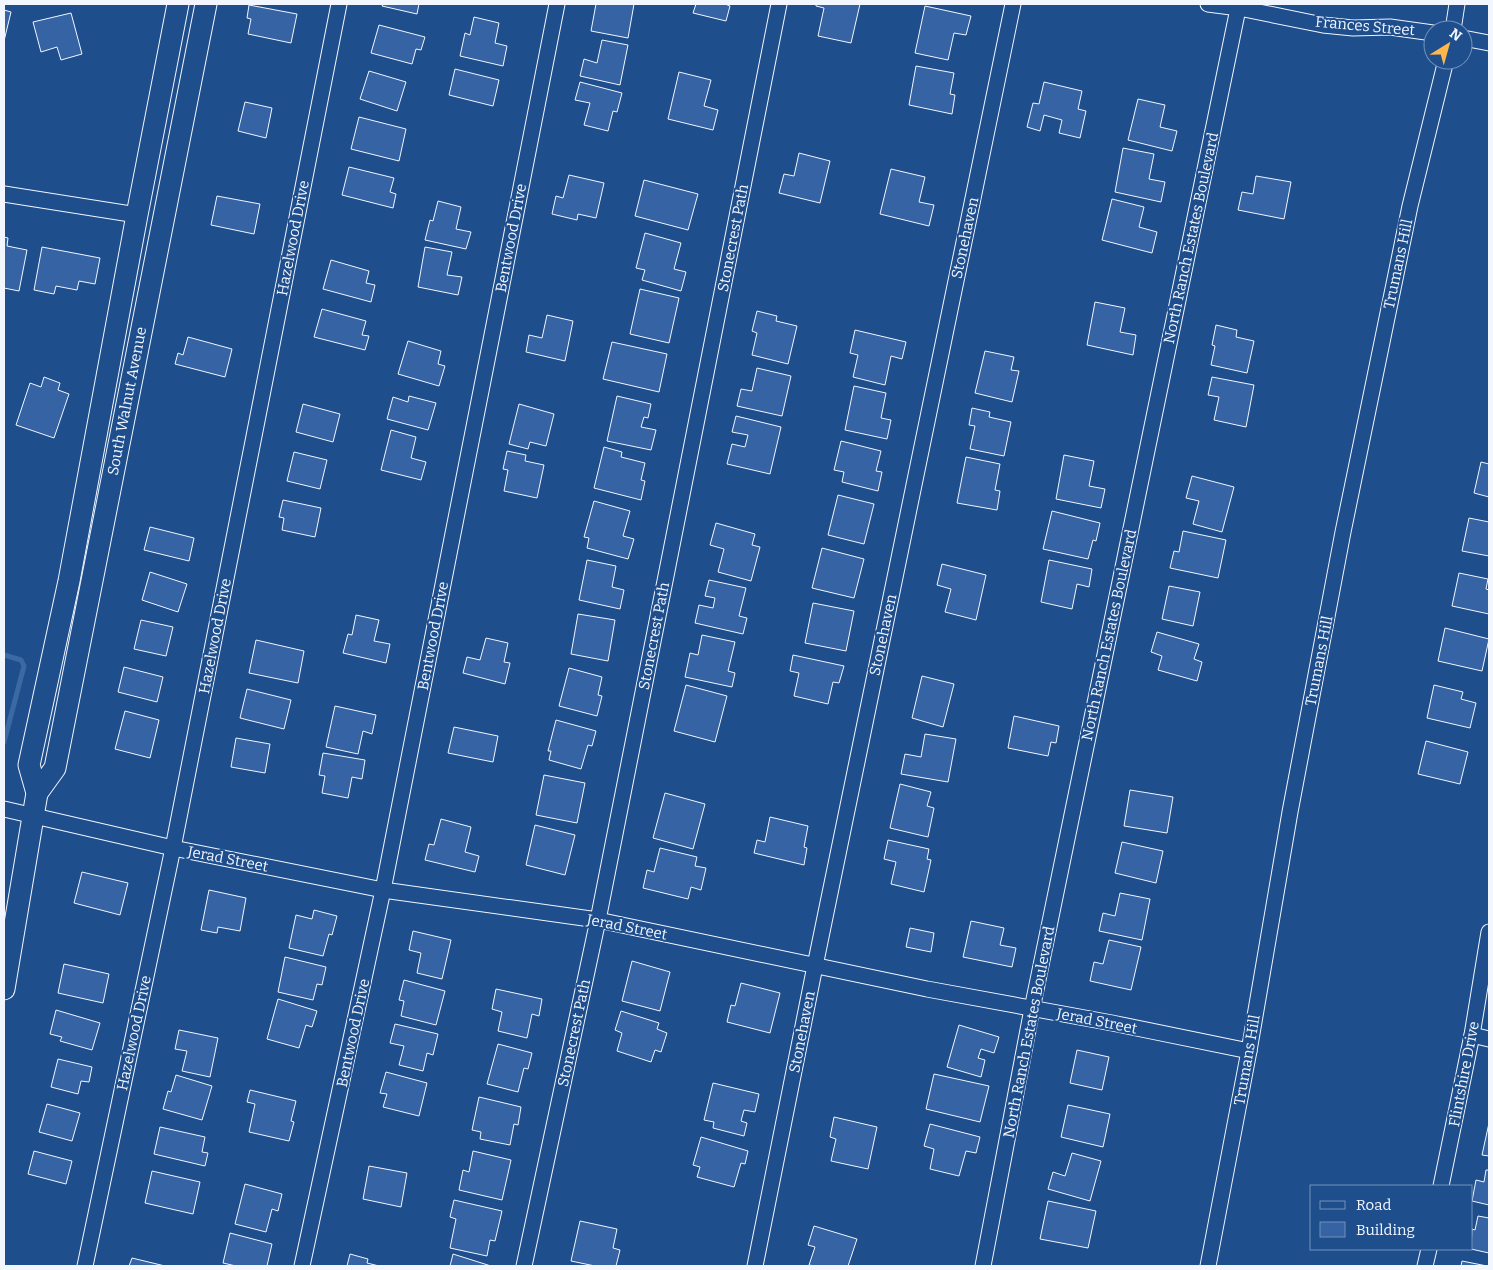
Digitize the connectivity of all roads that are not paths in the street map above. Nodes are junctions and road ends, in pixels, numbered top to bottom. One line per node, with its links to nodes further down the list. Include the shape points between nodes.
1 (178, 4): 16 (street, South Walnut Avenue)
2 (206, 4): 17 (street, South Walnut Avenue, via 55,768)
3 (339, 4): 20 (street, Hazelwood Drive)
4 (557, 4): 21 (street, Bentwood Drive)
5 (779, 4): 22 (street, Stonecrest Path)
6 (1014, 4): 24 (street, Stonehaven)
7 (1208, 4): 9 (street, Frances Street)
8 (1457, 4): 10 (street)
9 (1239, 6): 11 (street, Frances Street, via 1323,25); 26 (street, North Ranch Estates Boulevard)
10 (1455, 20)
11 (1423, 32)
12 (1473, 40): 13 (street)
13 (1489, 43)
14 (1444, 70): 29 (street, Trumans Hill, via 1410,206 1347,513 1290,812)
15 (4, 194): 16 (street)
16 (137, 215): 17 (street, South Walnut Avenue, via 69,581 29,765)
17 (36, 793): 19 (street, South Walnut Avenue)
18 (4, 809): 19 (street, Jerad Street)
19 (33, 816): 20 (street, Jerad Street); 25 (street, South Walnut Avenue)
20 (173, 848): 21 (street, Jerad Street); 32 (street, Hazelwood Drive)
21 (383, 890): 22 (street, Jerad Street); 33 (street, Bentwood Drive)
22 (598, 920): 24 (street, Jerad Street); 34 (street, Stonecrest Path)
23 (1489, 932): 27 (street, Flintshire Drive)
24 (815, 966): 26 (street, Jerad Street); 35 (street, Stonehaven)
25 (4, 988)
26 (1032, 1009): 29 (street, Jerad Street); 36 (street, North Ranch Estates Boulevard)
27 (1472, 1035): 28 (street); 30 (street, Flintshire Drive)
28 (1489, 1039)
29 (1249, 1052): 37 (street, Trumans Hill)
30 (1441, 1185)
31 (1429, 1250): 38 (street)
32 (85, 1266)
33 (302, 1266)
34 (524, 1266)
35 (754, 1266)
36 (983, 1266)
37 (1208, 1266)
38 (1425, 1266)

